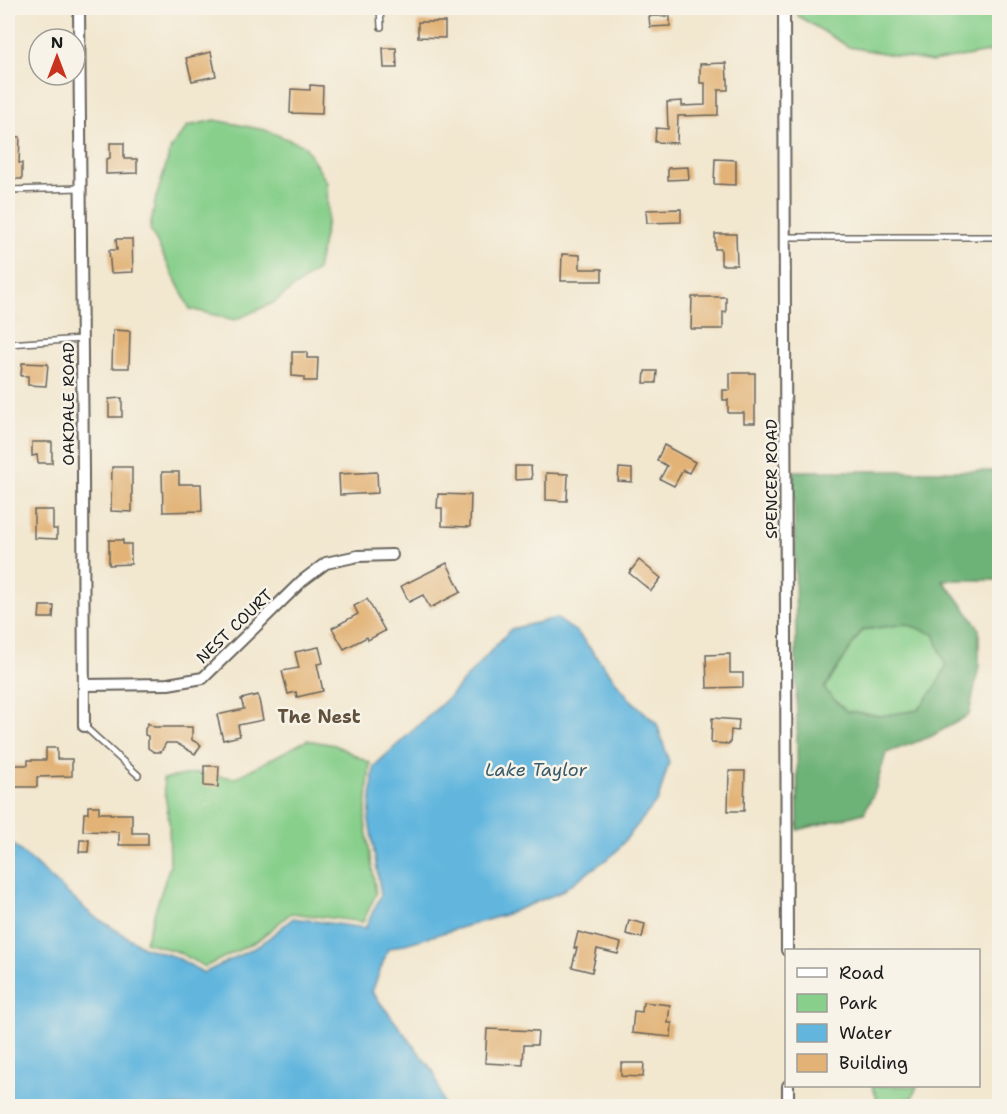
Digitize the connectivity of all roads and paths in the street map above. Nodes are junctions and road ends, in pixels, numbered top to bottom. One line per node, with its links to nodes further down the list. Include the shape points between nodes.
1 (79, 8): 5 (street, OAKDALE ROAD)
2 (380, 8): 4 (lane)
3 (784, 8): 7 (street, SPENCER ROAD)
4 (381, 27)
5 (81, 188): 6 (lane); 9 (street, OAKDALE ROAD)
6 (8, 190)
7 (785, 237): 8 (lane); 15 (street, SPENCER ROAD)
8 (999, 237)
9 (82, 339): 10 (lane); 12 (street, OAKDALE ROAD)
10 (8, 344)
11 (392, 555): 12 (street, NEST COURT, via 358,556 326,563 302,580 203,678 168,684)
12 (84, 685): 13 (street, OAKDALE ROAD)
13 (84, 726): 14 (lane, OAKDALE ROAD)
14 (138, 776)
15 (787, 949)
16 (788, 1087): 17 (street)
17 (788, 1107)

